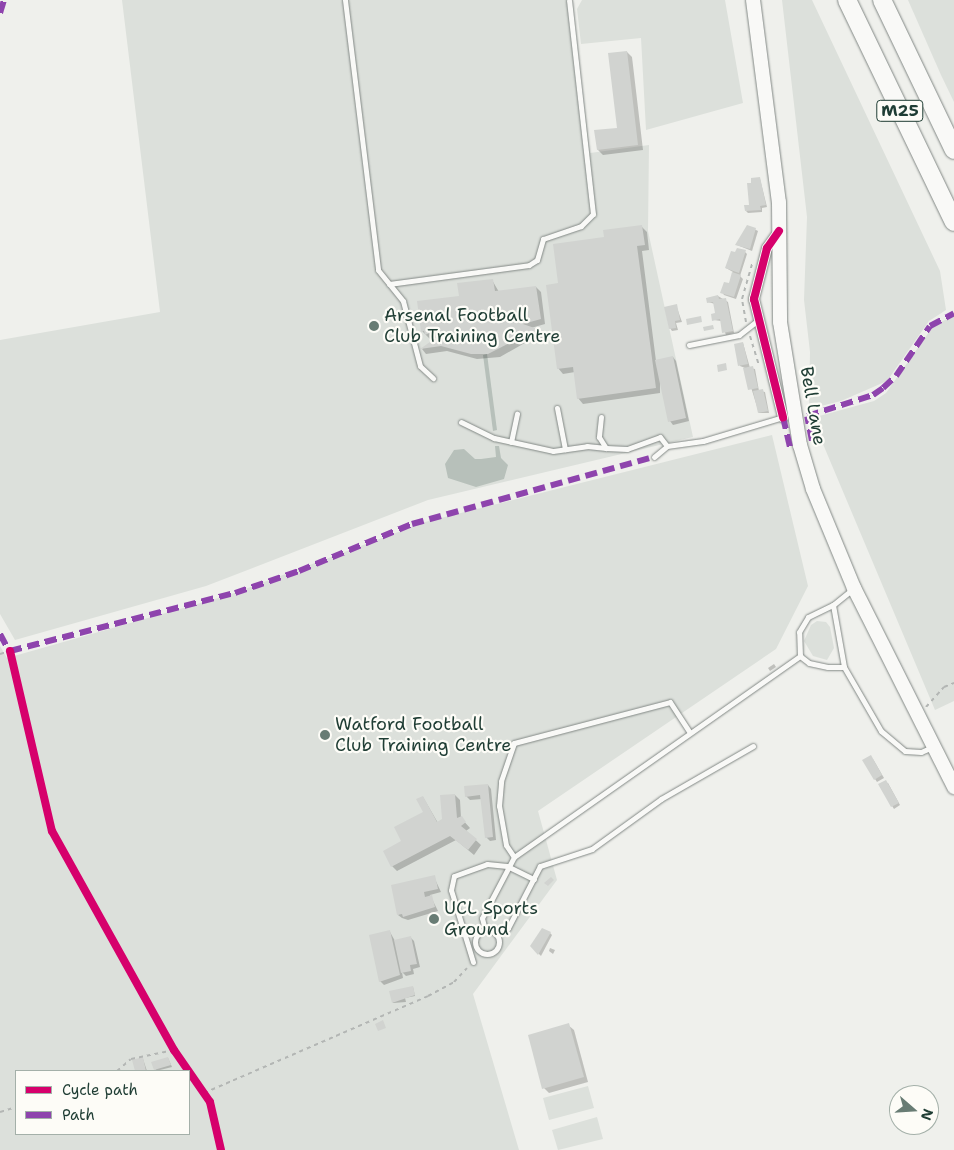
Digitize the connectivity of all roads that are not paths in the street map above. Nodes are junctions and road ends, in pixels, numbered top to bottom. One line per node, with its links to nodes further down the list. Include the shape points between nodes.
1 (345, 0): 9 (lane, via 378,270)
2 (569, 0): 9 (lane, via 593,214 581,226 544,239 537,260 529,265)
3 (753, 0): 8 (main road, Bell Lane, via 774,146)
4 (847, 0): 7 (highway, M25)
5 (882, 0): 6 (highway, M25)
6 (954, 150)
7 (954, 222)
8 (780, 231): 10 (street, via 766,248 759,274 754,299); 15 (main road, Bell Lane, via 780,322)
9 (389, 284): 12 (lane, via 403,302 420,366)
10 (757, 321): 11 (lane, via 739,335); 15 (street)
11 (689, 345)
12 (433, 378)
13 (557, 408): 21 (lane)
14 (517, 414): 18 (lane)
15 (788, 415): 19 (lane, via 703,440); 23 (main road, Bell Lane, via 813,490)
16 (601, 417): 20 (lane, via 599,437)
17 (461, 422): 18 (lane)
18 (510, 442): 21 (lane, via 553,451)
19 (667, 446): 20 (lane, via 660,437 627,449); 22 (lane)
20 (606, 448): 21 (lane)
21 (566, 449)
22 (654, 458)
23 (854, 588): 24 (lane); 29 (main road, Bell Lane)
24 (833, 606): 25 (lane, via 819,610 803,624 797,641); 26 (lane)
25 (800, 656): 26 (lane, via 828,668); 27 (lane)
26 (844, 667): 29 (lane, via 881,731 905,751 921,752)
27 (689, 731): 31 (lane); 31 (lane, via 670,702 514,743 501,781 499,806 506,845)
28 (753, 746): 33 (lane, via 661,799 592,849 540,866)
29 (934, 746): 30 (main road, Bell Lane)
30 (954, 787)
31 (514, 857): 32 (lane)
32 (507, 866): 33 (lane); 34 (lane, via 482,918 484,926); 35 (lane, via 487,864 454,876 450,882)
33 (534, 879): 34 (lane, via 508,928)
34 (492, 932): 34 (lane, via 499,941 497,948 491,953 480,952 475,946 476,938 485,930)
35 (473, 962)

